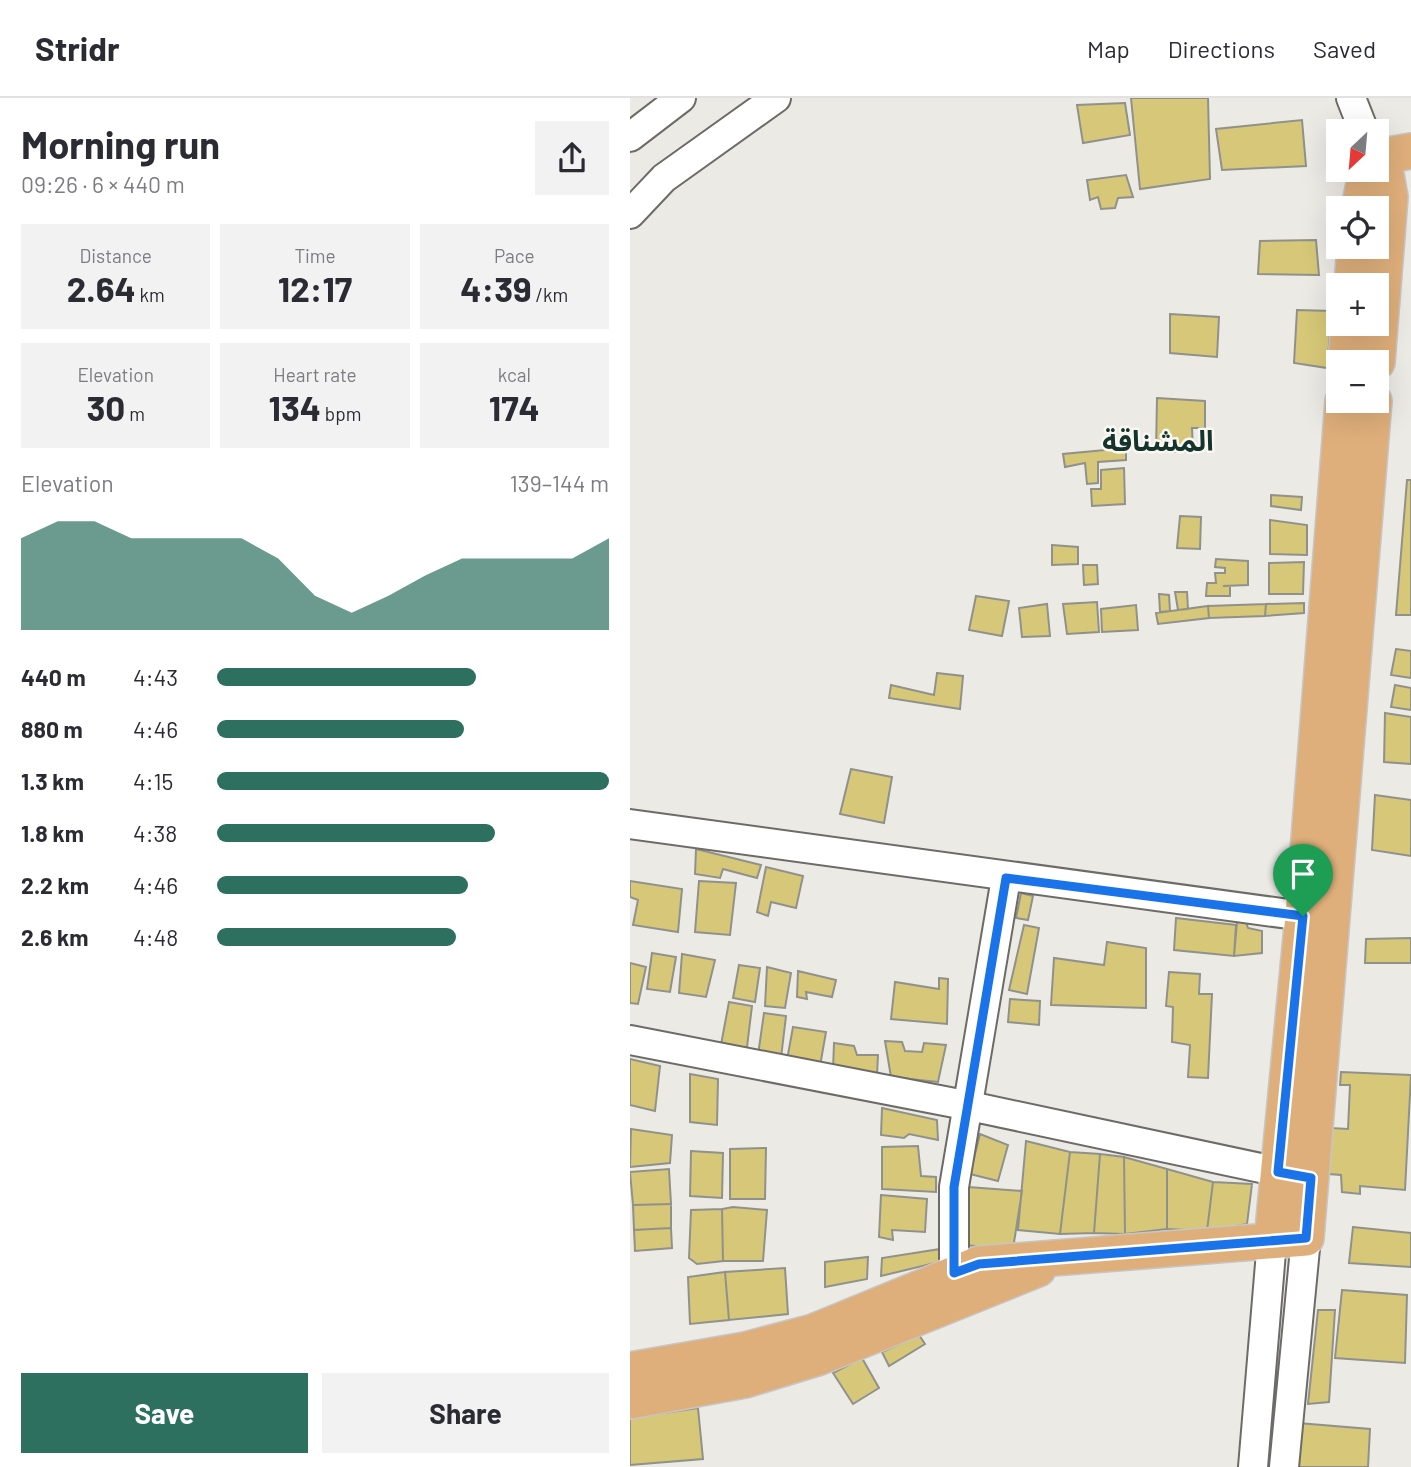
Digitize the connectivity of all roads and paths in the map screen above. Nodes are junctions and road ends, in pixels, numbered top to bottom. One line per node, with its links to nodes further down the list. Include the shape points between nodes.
1 (681, 98): 5 (street)
2 (776, 98): 9 (street, via 664,178)
3 (1351, 98): 4 (street)
4 (1359, 119)
5 (630, 136)
6 (1411, 151): 7 (main road)
7 (1390, 156)
8 (1377, 193): 10 (main road)
9 (630, 214)
10 (1377, 350)
11 (1342, 413): 15 (main road)
12 (1373, 413): 18 (main road)
13 (630, 824): 14 (street)
14 (1006, 878): 15 (street); 17 (street)
15 (1303, 916): 18 (main road)
16 (630, 1040): 17 (street)
17 (965, 1105): 18 (street); 21 (street, via 954,1187)
18 (1294, 1175): 19 (main road)
19 (1289, 1239): 20 (main road); 24 (street); 25 (street)
20 (1070, 1256): 21 (main road, via 979,1264); 23 (main road, via 820,1357 746,1380)
21 (954, 1273): 22 (main road, via 813,1332 745,1350)
22 (630, 1370)
23 (630, 1401)
24 (1253, 1467)
25 (1284, 1467)

